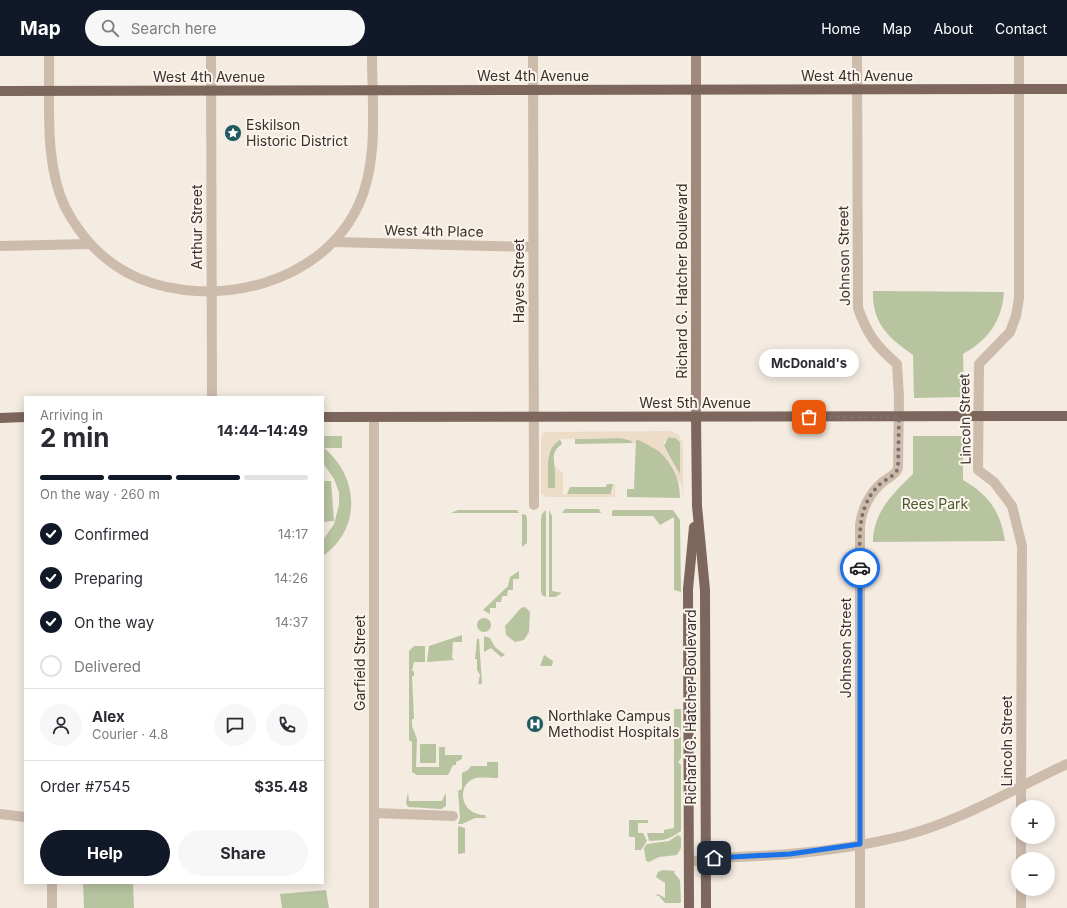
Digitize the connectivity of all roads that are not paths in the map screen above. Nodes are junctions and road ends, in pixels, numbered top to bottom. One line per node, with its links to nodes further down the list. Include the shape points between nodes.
1 (50, 56): 15 (street)
2 (210, 56): 16 (street, Arthur Street)
3 (372, 56): 10 (street)
4 (533, 56): 11 (street, Hayes Street)
5 (696, 56): 12 (street, Richard G. Hatcher Boulevard)
6 (857, 56): 13 (street, Johnson Street)
7 (1018, 56): 8 (street, Lincoln Street)
8 (1019, 89): 9 (main road, West 4th Avenue); 13 (main road, West 4th Avenue); 23 (street, Lincoln Street, via 1019,298 1010,332 979,364)
9 (1067, 89)
10 (372, 90): 11 (main road, West 4th Avenue); 16 (main road, West 4th Avenue); 17 (street, via 372,156 366,186 351,219)
11 (533, 90): 12 (main road, West 4th Avenue); 20 (street, Hayes Street)
12 (696, 90): 13 (main road, West 4th Avenue); 28 (street, Richard G. Hatcher Boulevard)
13 (857, 90): 29 (street, Johnson Street, via 858,308 875,343 898,367)
14 (0, 91): 15 (main road, West 4th Avenue)
15 (50, 91): 16 (main road, West 4th Avenue); 18 (street, via 51,146 55,179 65,206)
16 (211, 91): 21 (street, Arthur Street)
17 (334, 242): 20 (street, West 4th Place); 21 (street, via 311,261 277,280 245,288)
18 (90, 244): 19 (street); 21 (street, via 109,260 137,277 174,288)
19 (0, 246)
20 (533, 246): 27 (street, Hayes Street)
21 (211, 290): 22 (street, Arthur Street)
22 (212, 396)
23 (978, 416): 24 (main road, West 5th Avenue); 29 (main road, West 5th Avenue); 37 (street, Lincoln Street, via 978,470 994,482 1012,506 1022,546)
24 (1067, 416)
25 (324, 417): 26 (main road, West 5th Avenue)
26 (374, 417): 27 (main road, West 5th Avenue); 39 (street, Garfield Street)
27 (533, 417): 28 (main road, West 5th Avenue); 32 (street, Hayes Street)
28 (696, 417): 29 (main road, West 5th Avenue); 33 (main road, Richard G. Hatcher Boulevard)
29 (899, 417): 43 (street, Johnson Street, via 898,468 869,498 861,516 860,526)
30 (0, 418): 31 (main road)
31 (24, 418)
32 (534, 505)
33 (697, 506): 34 (main road, Richard G. Hatcher Boulevard, via 689,574); 35 (main road, Richard G. Hatcher Boulevard, via 705,590)
34 (689, 680): 35 (main road); 45 (main road, Richard G. Hatcher Boulevard)
35 (705, 680): 44 (main road, Richard G. Hatcher Boulevard)
36 (1067, 764): 37 (street)
37 (1021, 786): 38 (street, Lincoln Street); 43 (street, via 939,825 903,836)
38 (1021, 800)
39 (374, 813): 41 (street); 49 (street, Garfield Street)
40 (0, 814): 42 (street)
41 (453, 816)
42 (24, 818)
43 (860, 844): 44 (street, via 790,854); 52 (street, Johnson Street)
44 (706, 859): 45 (street); 51 (main road, Richard G. Hatcher Boulevard)
45 (689, 862): 50 (main road, Richard G. Hatcher Boulevard)
46 (52, 884): 48 (street)
47 (1021, 896): 53 (street)
48 (52, 908)
49 (374, 908)
50 (689, 908)
51 (706, 908)
52 (860, 908)
53 (1021, 908)

